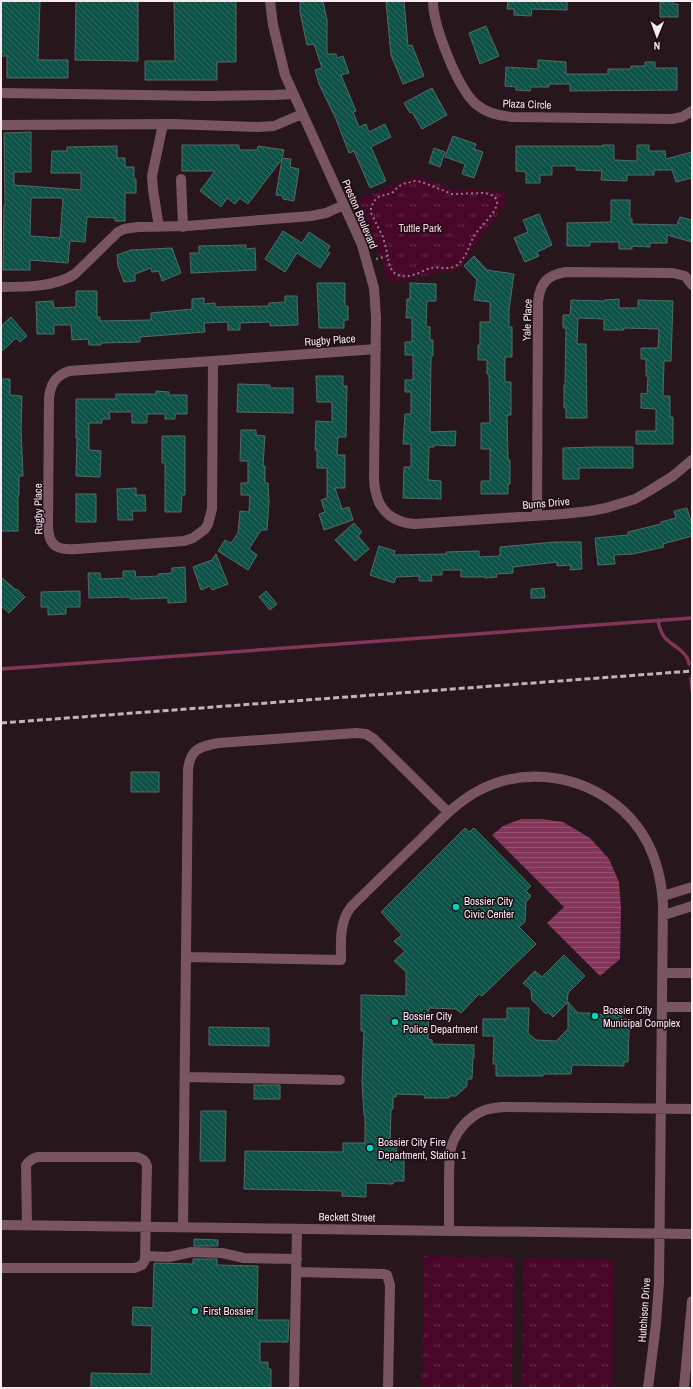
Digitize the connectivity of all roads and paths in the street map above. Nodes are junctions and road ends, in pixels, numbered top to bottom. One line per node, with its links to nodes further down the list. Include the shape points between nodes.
1 (270, 1): 4 (street, Preston Boulevard, via 282,63)
2 (432, 1): 5 (street, Plaza Circle, via 436,24 458,78 471,98 484,110 512,117 672,119)
3 (1, 93): 4 (street, via 208,96)
4 (293, 94): 6 (street, Preston Boulevard)
5 (692, 111)
6 (302, 114): 7 (street, via 274,126); 10 (street, Preston Boulevard)
7 (163, 124): 8 (street); 12 (street, via 152,176)
8 (1, 125)
9 (180, 179): 11 (street)
10 (344, 205): 11 (street, via 311,216); 14 (street, Preston Boulevard)
11 (183, 226): 12 (street)
12 (159, 227): 16 (street, via 124,229 118,232 68,280 32,286)
13 (388, 256): 13 (path, via 390,268 400,276 430,268 453,268 459,264 485,221 494,213 496,198 485,193 452,194 415,181 380,196 371,207 371,214 383,237); 14 (path)
14 (367, 262): 17 (street, Preston Boulevard, via 376,302)
15 (692, 285): 21 (street, Yale Place, via 685,276 673,273 566,272 551,276 543,285 538,302)
16 (1, 287)
17 (376, 348): 18 (street, Rugby Place); 20 (street, Preston Boulevard, via 374,474 376,494)
18 (213, 361): 18 (street, Rugby Place, via 69,371 54,381 49,399 48,527 50,540 55,546 77,550 179,542 193,538 204,529 212,509)
19 (692, 460): 21 (street, Burns Drive, via 635,499 590,512)
20 (389, 516): 21 (street, Burns Drive, via 406,524 415,524)
21 (537, 516)
22 (448, 812): 24 (street, Hutchison Drive, via 477,792 516,778 550,777 586,787 621,809 647,840 655,859); 27 (street, Hutchison Drive, via 348,911 342,926 341,960); 27 (street, via 366,734 219,743 201,747 192,755 188,770)
23 (692, 887): 24 (street)
24 (663, 896): 26 (street, Hutchison Drive)
25 (692, 906): 26 (street)
26 (664, 915): 28 (street, Hutchison Drive)
27 (186, 958): 32 (street)
28 (663, 973): 29 (street); 30 (street, Hutchison Drive)
29 (692, 973)
30 (662, 1007): 31 (street); 34 (street, Hutchison Drive)
31 (692, 1007)
32 (185, 1077): 33 (street); 39 (street)
33 (340, 1080)
34 (661, 1109): 35 (street); 41 (street, via 503,1107 478,1114 461,1128 451,1146); 42 (street, Hutchison Drive)
35 (692, 1109)
36 (1, 1225): 37 (street, Beckett Street)
37 (27, 1225): 38 (street, Beckett Street); 38 (street, via 26,1165 29,1160 38,1157 137,1157 143,1159 147,1166)
38 (145, 1227): 39 (street, Beckett Street); 44 (street)
39 (183, 1227): 40 (street, Beckett Street)
40 (297, 1229): 41 (street, Beckett Street); 45 (street)
41 (449, 1231): 42 (street, Beckett Street)
42 (659, 1233): 43 (street, Beckett Street); 51 (street, Hutchison Drive, via 658,1310)
43 (692, 1234)
44 (145, 1256): 45 (street, via 169,1257 192,1252 222,1253 244,1258); 46 (street, via 142,1265 135,1268)
45 (297, 1259): 47 (street)
46 (1, 1268)
47 (296, 1272): 49 (street); 50 (street, via 387,1275 390,1285)
48 (692, 1302): 52 (street)
49 (294, 1388)
50 (388, 1388)
51 (648, 1388)
52 (684, 1388)

